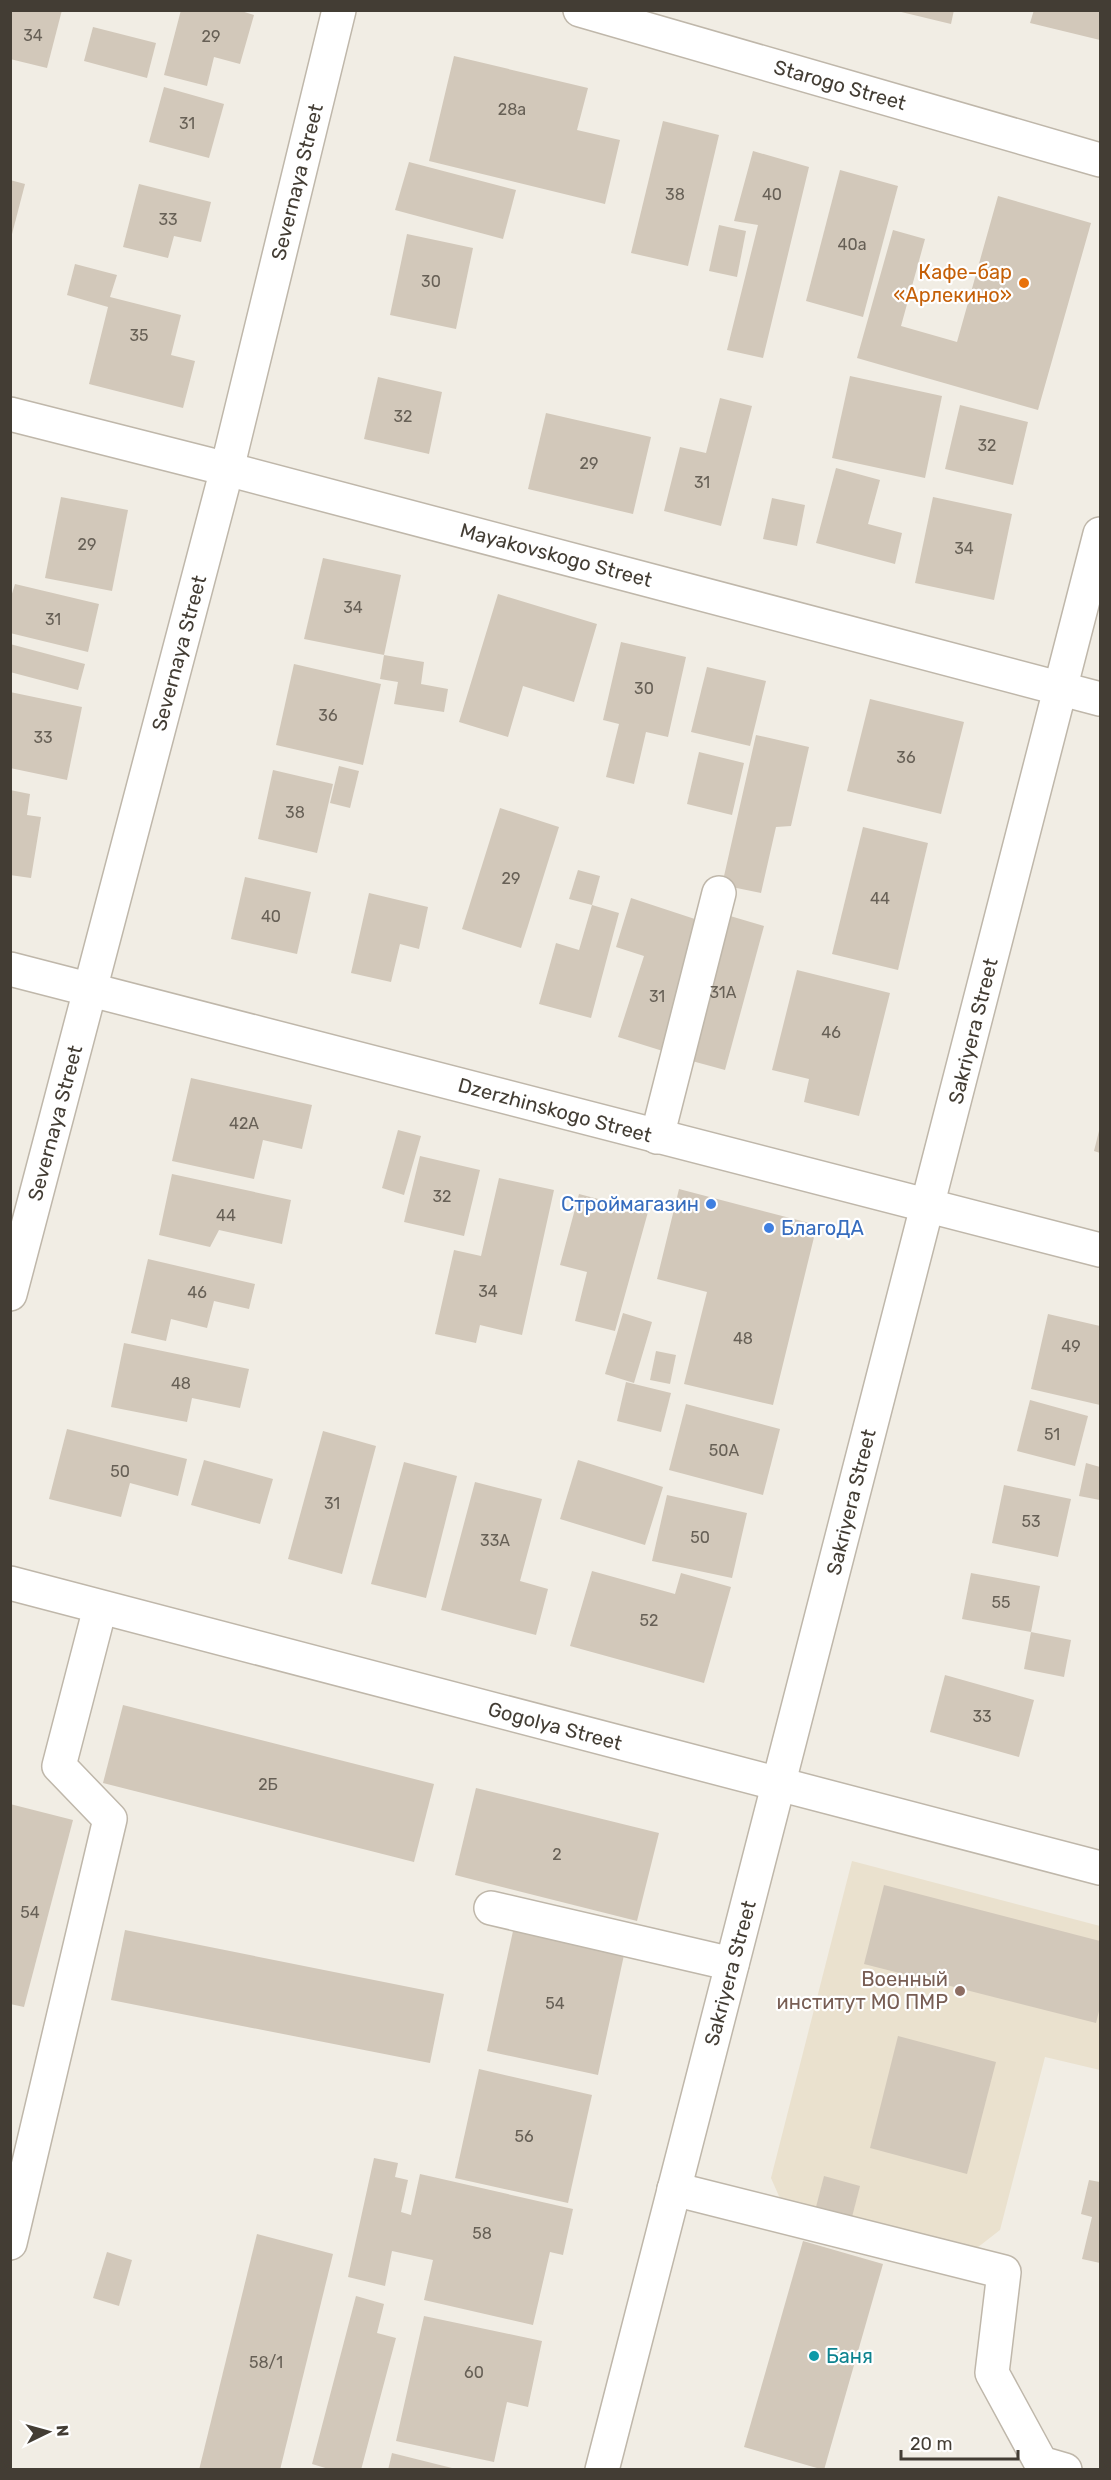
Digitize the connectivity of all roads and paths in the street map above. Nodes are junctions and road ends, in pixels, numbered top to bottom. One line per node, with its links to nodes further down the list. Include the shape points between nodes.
1 (339, 10): 5 (street, Severnaya Street)
2 (580, 10): 3 (street, Starogo Street)
3 (1101, 160)
4 (10, 414): 5 (street, Mayakovskogo Street)
5 (227, 469): 7 (street, Mayakovskogo Street); 11 (street, Severnaya Street)
6 (1101, 534): 7 (street, Sakriyera Street)
7 (1061, 688): 8 (street, Mayakovskogo Street); 13 (street, Sakriyera Street)
8 (1101, 699)
9 (718, 894): 12 (street)
10 (10, 969): 11 (street, Dzerzhinskogo Street)
11 (90, 990): 12 (street, Dzerzhinskogo Street); 15 (street, Severnaya Street)
12 (657, 1137): 13 (street, Dzerzhinskogo Street)
13 (928, 1206): 14 (street, Dzerzhinskogo Street); 18 (street, Sakriyera Street)
14 (1101, 1250)
15 (10, 1294)
16 (10, 1583): 17 (street, Gogolya Street)
17 (100, 1608): 18 (street, Gogolya Street); 23 (street, via 59,1766 110,1819)
18 (778, 1784): 19 (street, Gogolya Street); 21 (street, Sakriyera Street)
19 (1101, 1868)
20 (491, 1908): 21 (street)
21 (732, 1964): 22 (street, Sakriyera Street)
22 (674, 2189): 24 (street, Sakriyera Street); 25 (street, via 1004,2272 992,2373 1041,2463)
23 (10, 2243)
24 (602, 2469)
25 (1065, 2469)

